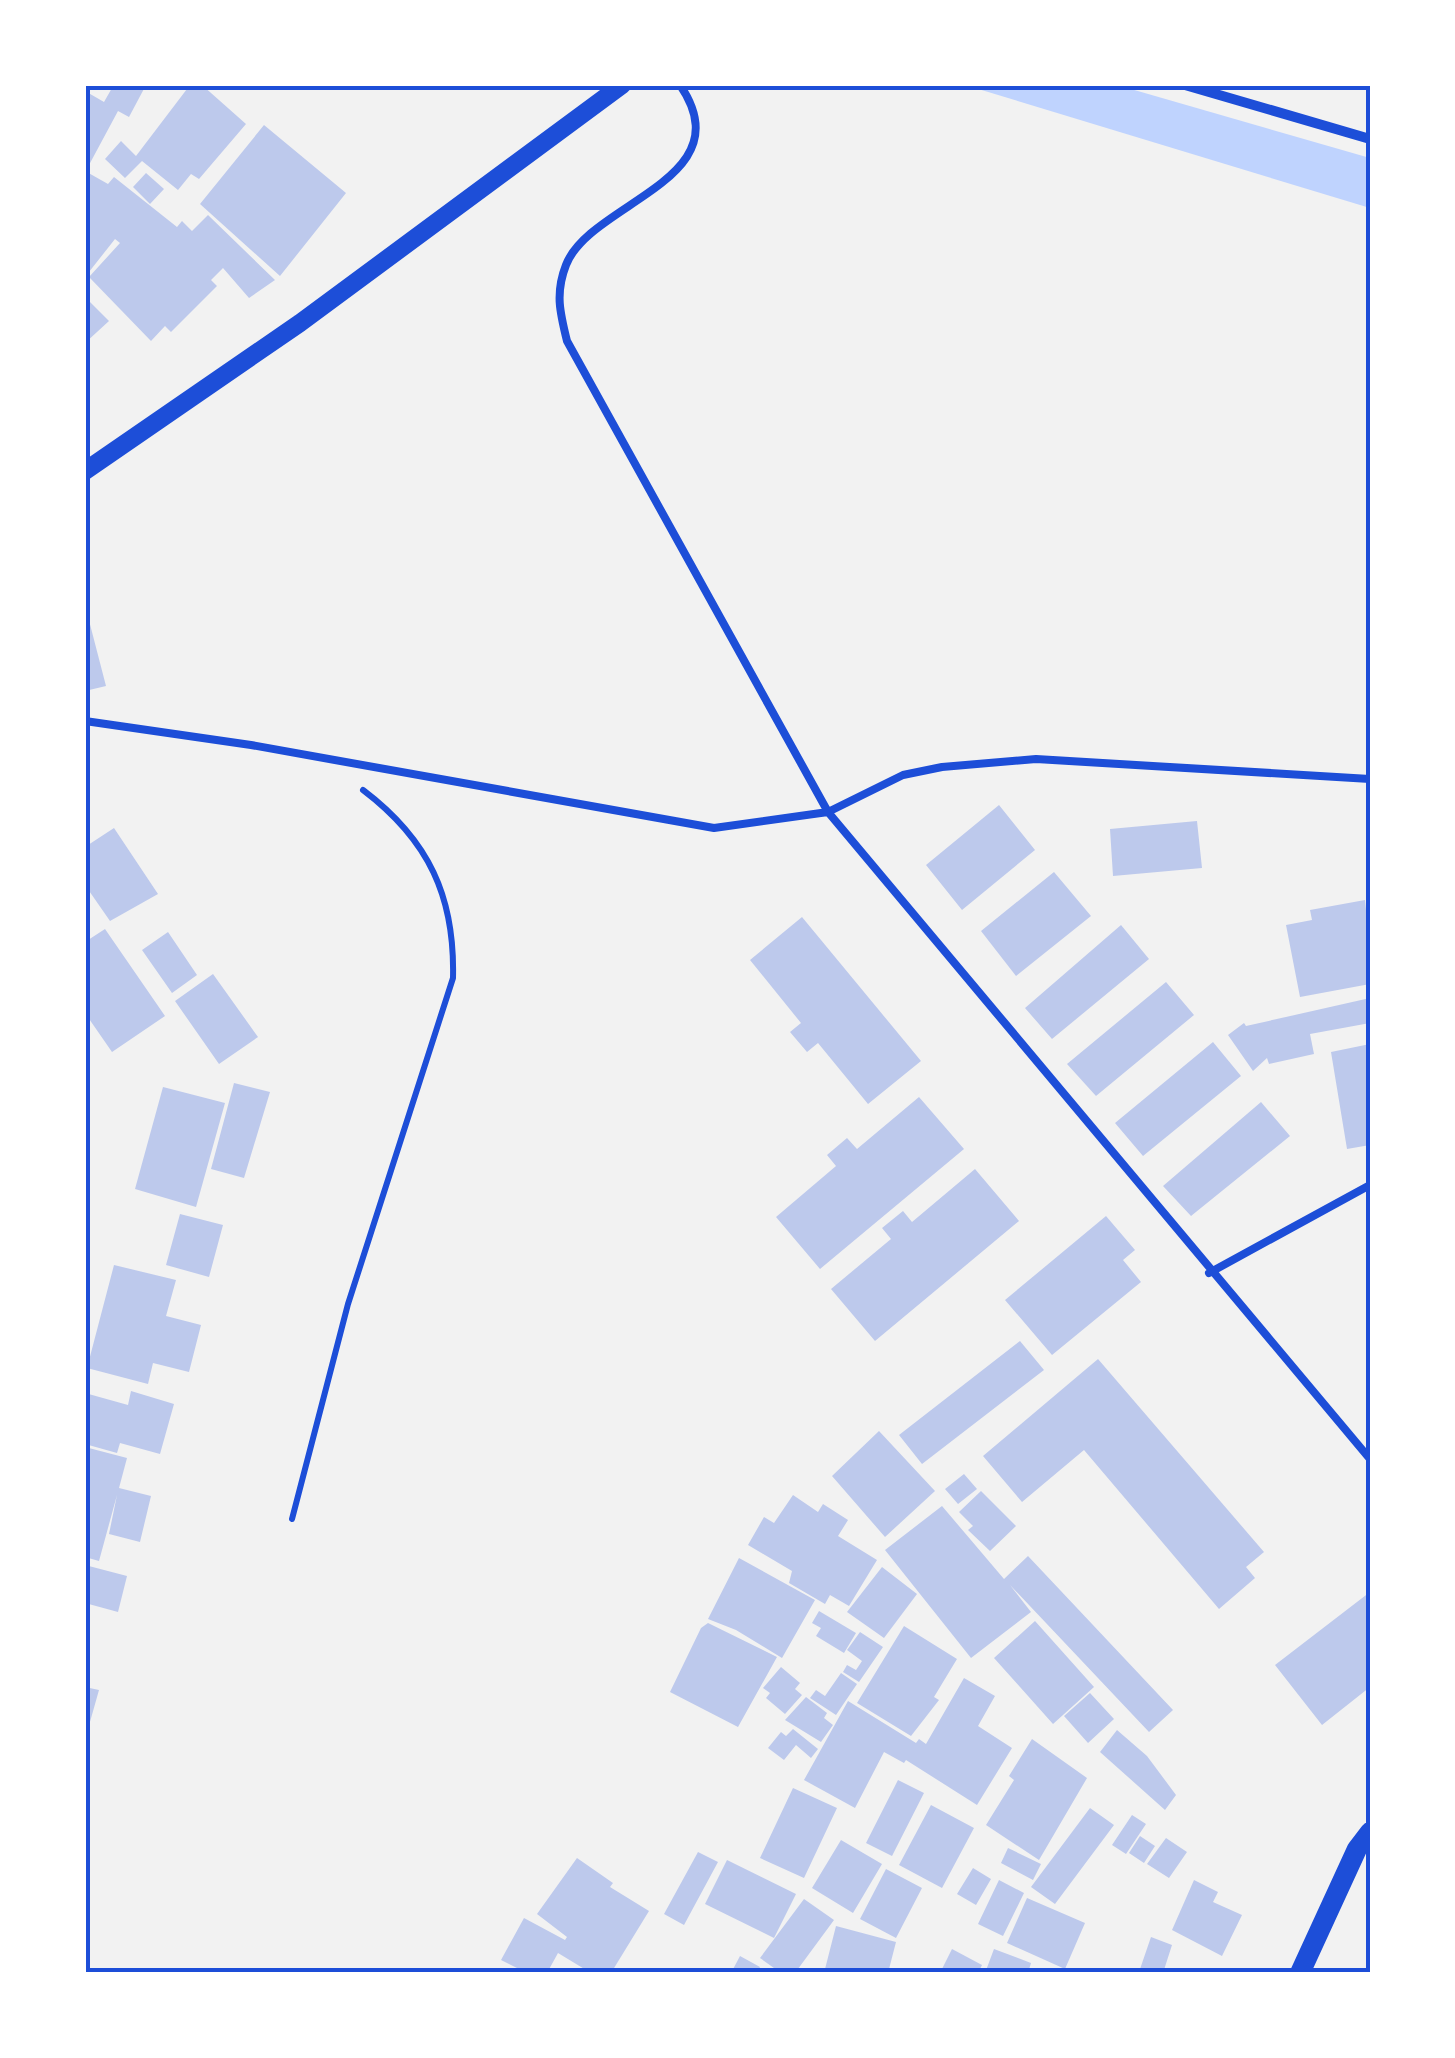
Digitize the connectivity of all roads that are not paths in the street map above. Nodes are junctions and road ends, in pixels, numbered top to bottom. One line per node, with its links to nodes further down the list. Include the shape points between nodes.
1 (622, 85): 5 (street)
2 (680, 85): 8 (lane, via 697,134 681,167 567,261 556,300 567,341)
3 (1185, 85): 4 (street)
4 (1370, 140)
5 (85, 472)
6 (85, 721): 8 (lane, via 714,828)
7 (1370, 779): 8 (lane, via 1036,759 903,775)
8 (828, 812): 10 (lane)
9 (1370, 1185): 10 (lane)
10 (1210, 1272): 11 (lane)
11 (1370, 1460)
12 (1370, 1832): 13 (main road)
13 (1300, 1973)

